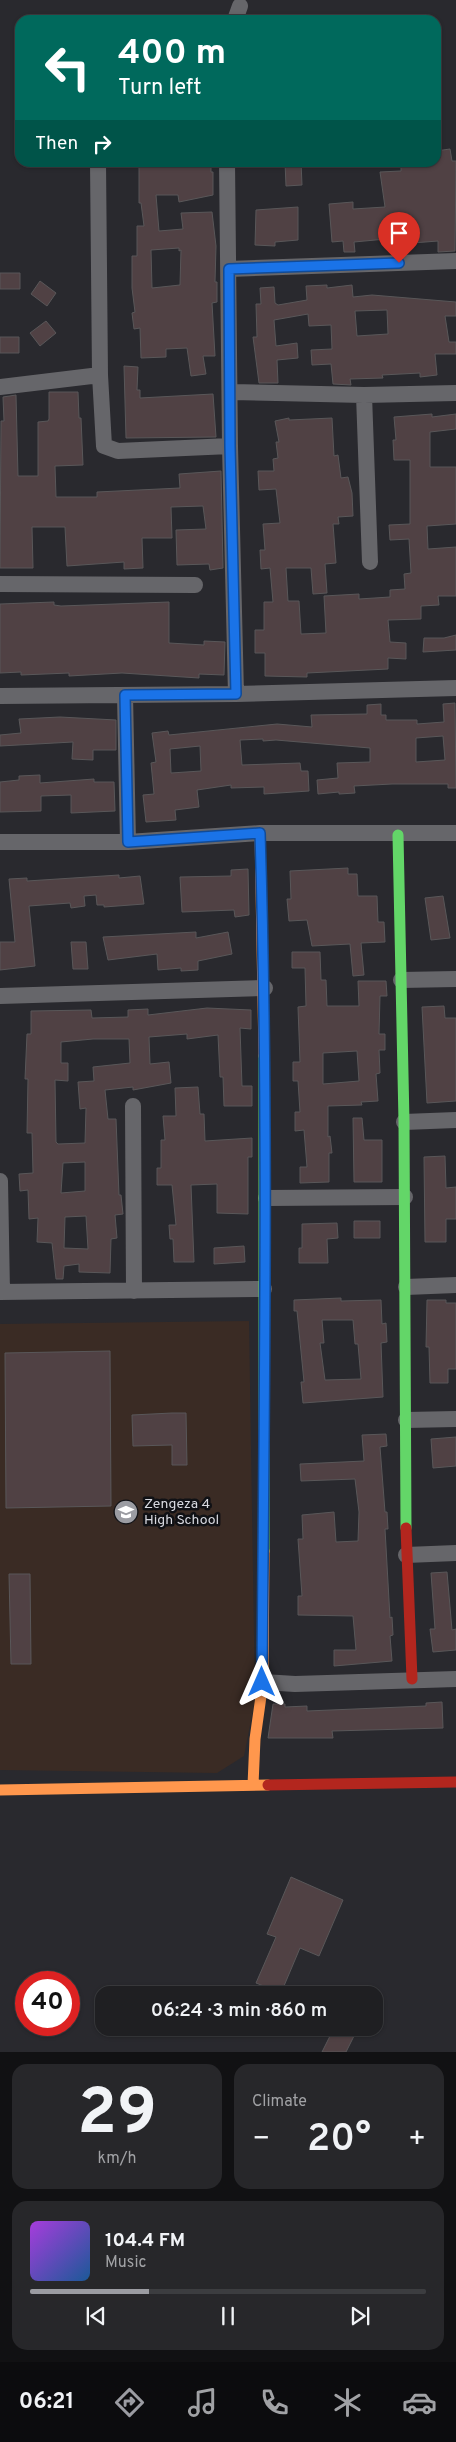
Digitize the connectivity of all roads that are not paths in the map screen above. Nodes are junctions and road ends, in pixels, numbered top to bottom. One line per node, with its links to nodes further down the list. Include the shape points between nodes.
1 (98, 167): 5 (street)
2 (227, 167): 4 (street)
3 (456, 261): 4 (street)
4 (229, 269): 7 (street)
5 (100, 375): 6 (street); 10 (street, via 104,446 118,451)
6 (0, 387)
7 (231, 392): 9 (street); 10 (street)
8 (456, 393): 9 (street)
9 (364, 395): 11 (street)
10 (230, 446): 15 (street)
11 (370, 562)
12 (0, 584): 13 (street)
13 (195, 585)
14 (456, 688): 15 (street)
15 (236, 694): 16 (street)
16 (125, 695): 17 (street); 22 (street)
17 (0, 696)
18 (260, 833): 20 (street); 22 (street); 25 (street)
19 (456, 833): 20 (street)
20 (398, 835): 24 (street)
21 (0, 842): 22 (street)
22 (128, 842)
23 (456, 979): 24 (street)
24 (400, 980): 29 (street)
25 (265, 988): 26 (street); 32 (street)
26 (0, 996)
27 (133, 1106): 36 (street)
28 (456, 1120): 29 (street)
29 (404, 1122): 31 (street)
30 (0, 1181): 37 (street)
31 (405, 1197): 32 (street); 34 (street)
32 (266, 1198): 35 (street)
33 (456, 1285): 34 (street)
34 (406, 1287): 39 (street)
35 (264, 1289): 36 (street); 44 (street)
36 (134, 1291): 37 (street)
37 (1, 1292)
38 (456, 1419): 39 (street)
39 (406, 1420): 41 (street)
40 (456, 1553): 41 (street)
41 (406, 1555): 42 (street)
42 (412, 1679): 43 (street); 44 (street, via 295,1684)
43 (456, 1679)
44 (262, 1682): 46 (street)
45 (456, 1782): 46 (street)
46 (252, 1785): 47 (street)
47 (0, 1790)

